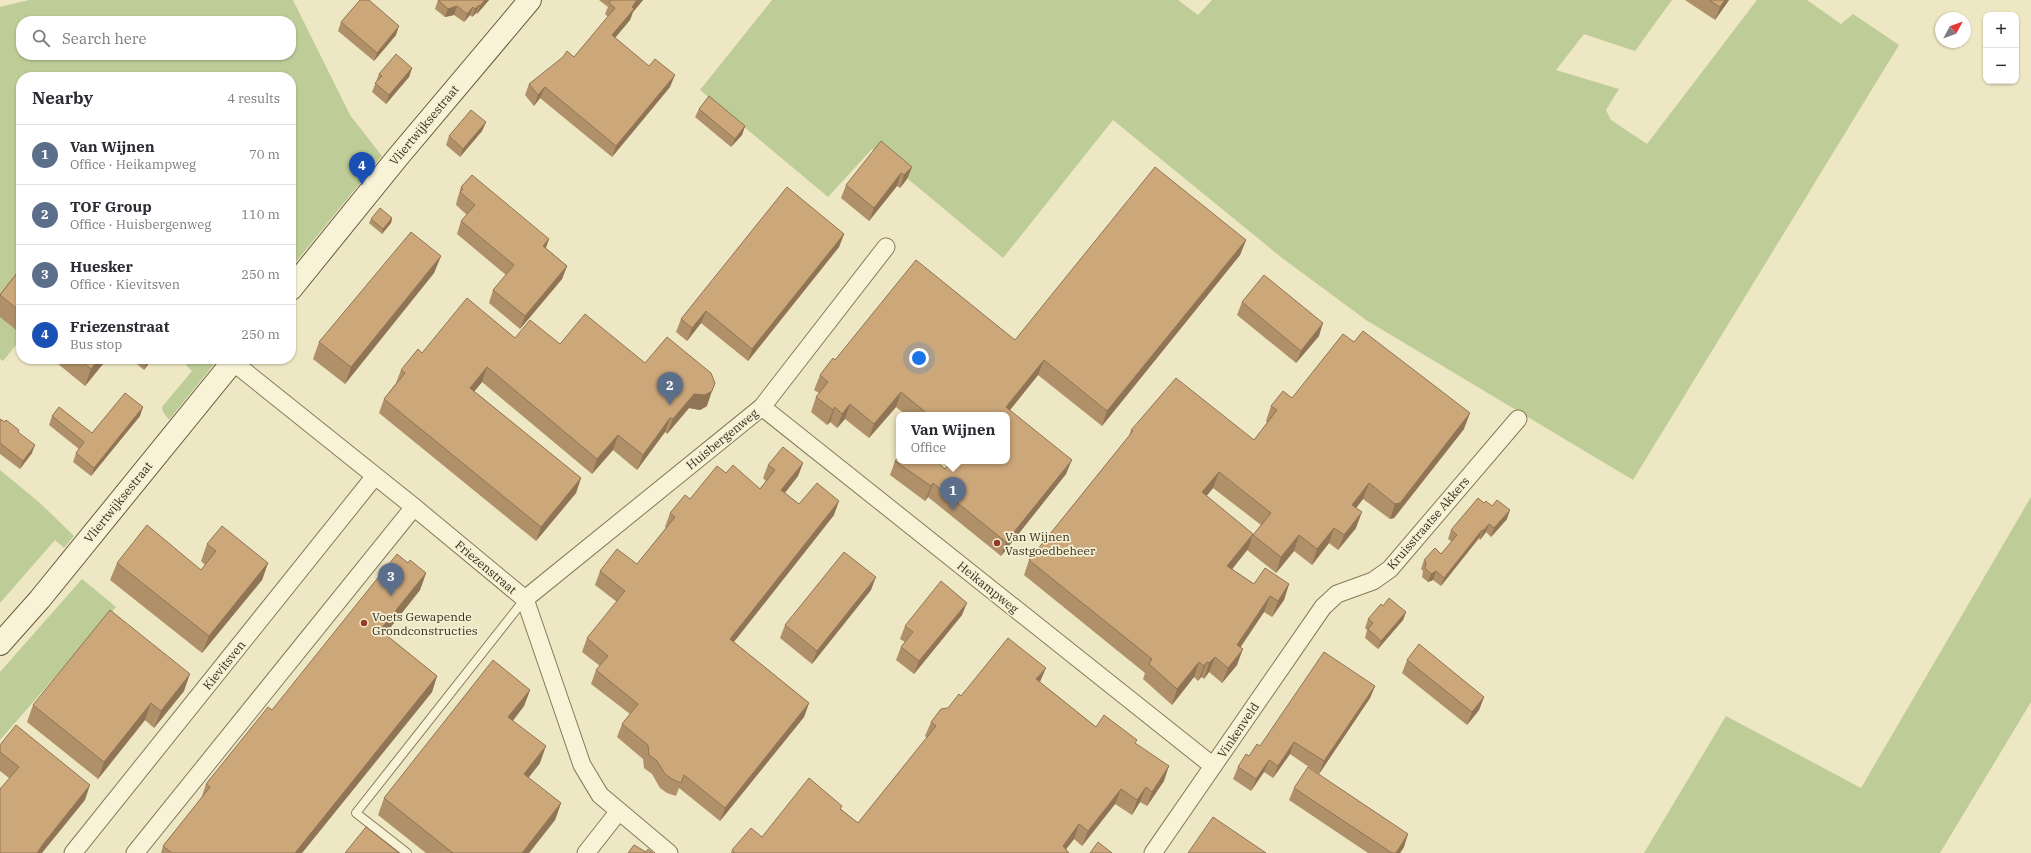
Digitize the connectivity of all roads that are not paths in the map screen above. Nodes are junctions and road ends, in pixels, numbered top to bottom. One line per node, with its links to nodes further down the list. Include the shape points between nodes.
1 (530, 0): 3 (street, Vliertwijksestraat)
2 (886, 247): 6 (street, Huisbergenweg)
3 (296, 283)
4 (232, 364): 12 (street, Vliertwijksestraat, via 40,599)
5 (238, 364): 8 (street, Friezenstraat)
6 (762, 407): 10 (street, Huisbergenweg); 13 (street, Heikampweg)
7 (1518, 419): 11 (street, Kruisstraatse Akkers, via 1390,569 1373,581 1337,594)
8 (375, 476): 9 (street, Friezenstraat); 15 (street, Kievitsven)
9 (414, 507): 10 (street, Friezenstraat); 16 (street)
10 (525, 599): 14 (street, Friezenstraat, via 582,765 600,795); 17 (lane, via 356,813)
11 (1323, 607): 13 (street, Vinkenveld)
12 (0, 644)
13 (1213, 766): 20 (street, Vinkenveld)
14 (619, 811): 18 (street); 19 (street, Friezenstraat)
15 (73, 853)
16 (135, 853)
17 (407, 853)
18 (586, 853)
19 (669, 853)
20 (1153, 853)

